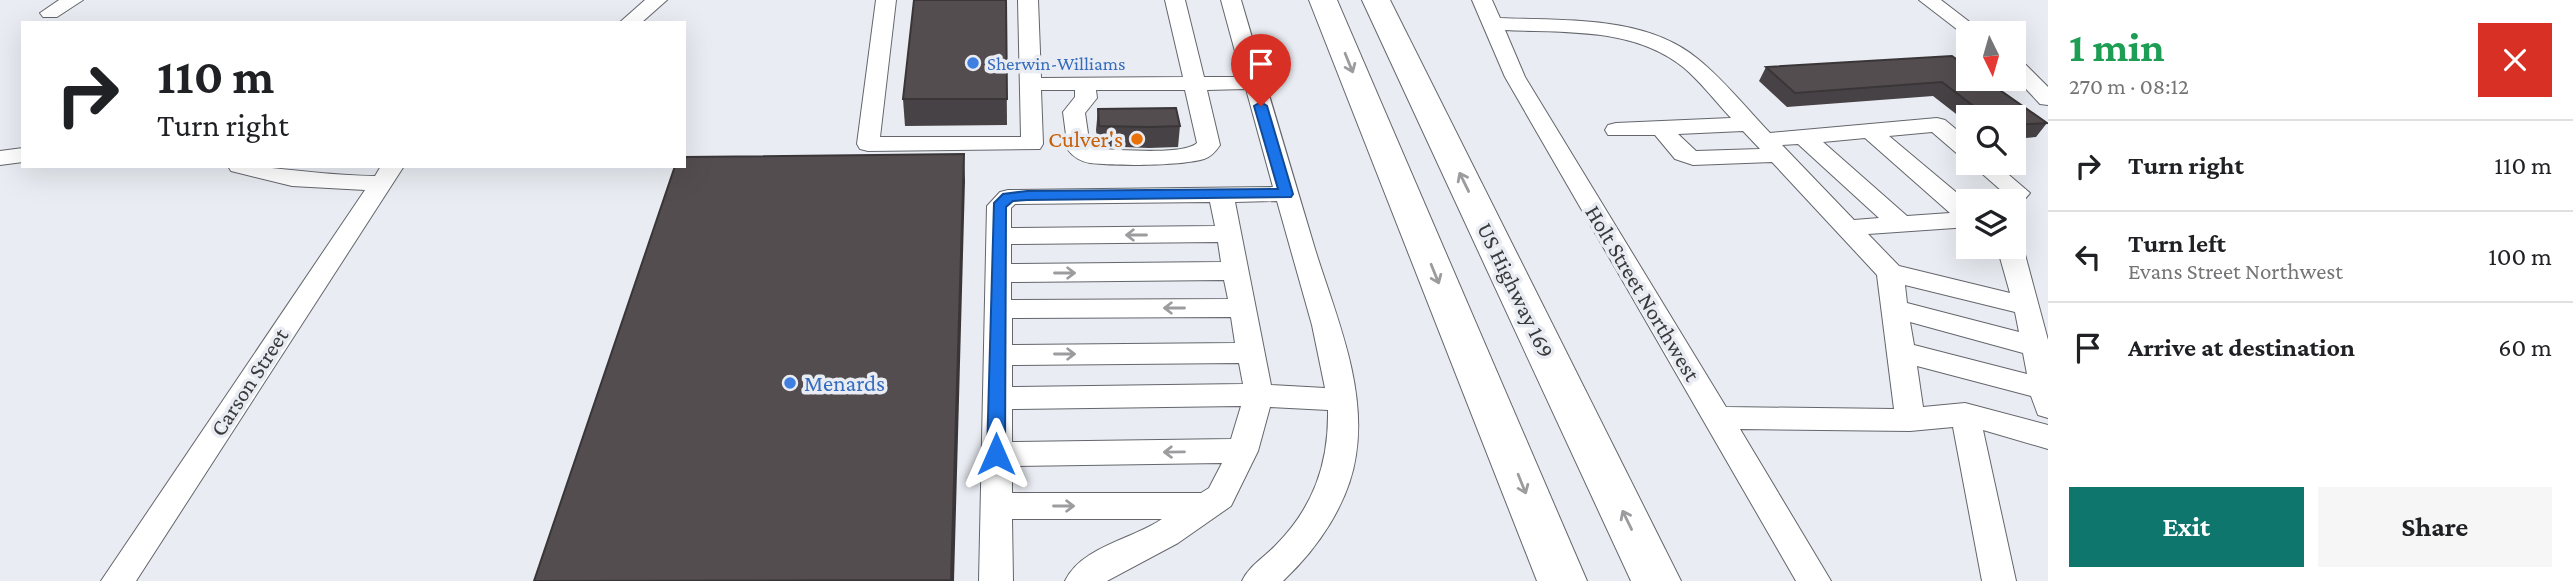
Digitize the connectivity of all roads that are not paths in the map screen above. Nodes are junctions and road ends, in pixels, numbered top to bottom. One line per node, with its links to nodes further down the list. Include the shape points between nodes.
1 (73, 0): 11 (street)
2 (657, 0): 12 (street)
3 (886, 0): 16 (street, via 868,144 1032,145)
4 (1028, 0): 16 (street)
5 (1175, 0): 18 (street)
6 (1231, 0): 15 (street)
7 (1323, 0): 68 (highway, one-way to 68)
8 (1376, 0): 69 (highway, US Highway 169, one-way to 8)
9 (1929, 0): 13 (street)
10 (1486, 12): 24 (street, via 1611,31 1669,48 1691,63); 57 (street, Holt Street Northwest, via 1522,88)
11 (50, 13)
12 (631, 21)
13 (1958, 21)
14 (2026, 76): 19 (street)
15 (1254, 83): 18 (street); 33 (street)
16 (1030, 84): 17 (street)
17 (1085, 84): 18 (street); 18 (street, via 1086,98 1074,112 1079,150 1090,156 1178,156 1200,153 1209,145)
18 (1194, 84)
19 (2048, 99)
20 (1661, 128): 21 (street); 24 (street); 24 (street, via 1683,154 1693,158)
21 (1616, 130)
22 (1870, 131): 23 (street); 25 (street, via 1937,125); 34 (street)
23 (1804, 136): 24 (street); 36 (street)
24 (1764, 139): 37 (street)
25 (1956, 141)
26 (21, 155): 27 (street)
27 (0, 158)
28 (245, 168): 29 (street, via 318,184)
29 (386, 174): 64 (street, Carson Street)
30 (1996, 175): 31 (street)
31 (2013, 189)
32 (1221, 194): 33 (street); 38 (street); 39 (street, via 1009,197 999,206)
33 (1286, 194): 55 (street, via 1336,366)
34 (1956, 206)
35 (1956, 218): 36 (street)
36 (1901, 224): 37 (street)
37 (1849, 228): 43 (street)
38 (1229, 234): 39 (street, one-way to 39); 41 (street)
39 (997, 236): 42 (street)
40 (2013, 259): 44 (street)
41 (1236, 271): 42 (street, one-way to 41); 45 (street)
42 (996, 273): 46 (street)
43 (1890, 273): 44 (street); 47 (street)
44 (2027, 306): 48 (street)
45 (1243, 308): 46 (street, one-way to 46); 50 (street)
46 (997, 309): 51 (street)
47 (1895, 309): 48 (street); 49 (street)
48 (2042, 348): 53 (street)
49 (1901, 352): 53 (street); 58 (street)
50 (1251, 353): 51 (street, one-way to 50); 52 (street)
51 (996, 355): 54 (street)
52 (1259, 395): 54 (street); 55 (street); 60 (street)
53 (2047, 396)
54 (996, 398): 61 (street)
55 (1341, 400): 67 (street, via 1341,455 1325,503 1292,550)
56 (1965, 414): 58 (street); 59 (street); 71 (street)
57 (1718, 418): 58 (street); 70 (street, Holt Street Northwest)
58 (1910, 420)
59 (2048, 438)
60 (1242, 451): 61 (street, one-way to 61); 63 (street, via 1220,497)
61 (996, 454): 62 (street)
62 (996, 506): 63 (street, one-way to 63); 65 (street)
63 (1208, 506): 66 (street)
64 (118, 581)
65 (996, 581)
66 (1082, 581)
67 (1259, 581)
68 (1562, 581)
69 (1656, 581)
70 (1814, 581)
71 (1999, 581)

